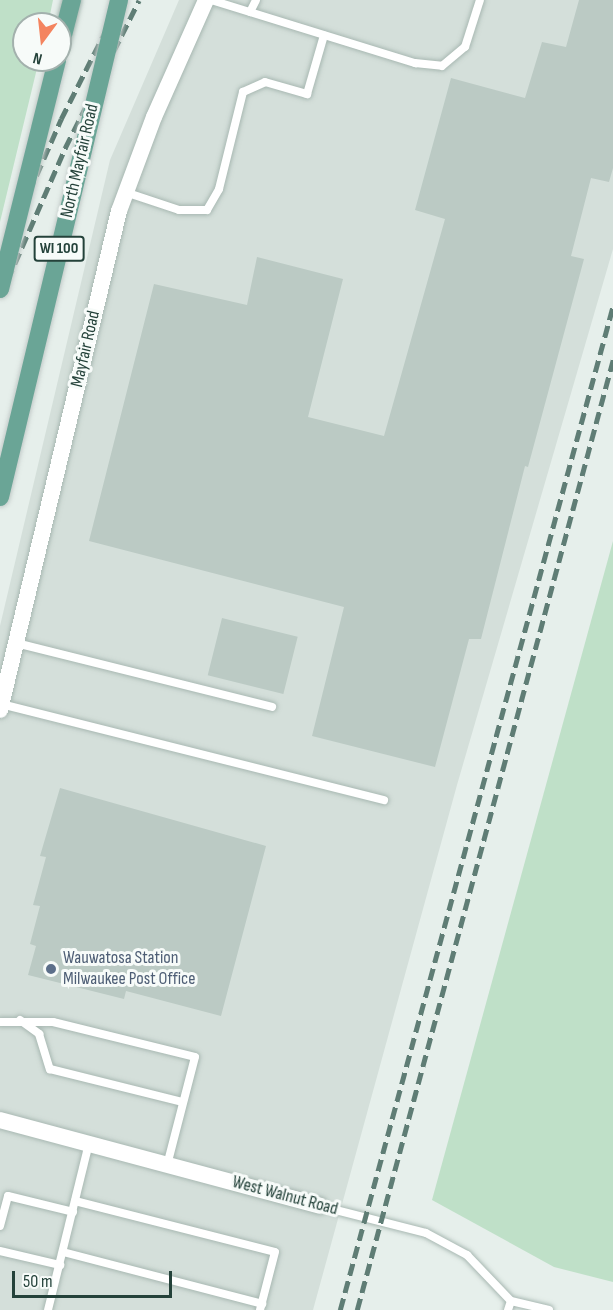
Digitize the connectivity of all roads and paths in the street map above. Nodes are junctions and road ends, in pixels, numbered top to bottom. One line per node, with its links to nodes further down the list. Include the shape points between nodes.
1 (119, 0): 11 (main road, North Mayfair Road / WI 100, bridge)
2 (206, 0): 9 (street, Mayfair Road)
3 (211, 0): 6 (lane)
4 (256, 0): 6 (lane)
5 (480, 0): 7 (lane, via 465,47 442,66 415,63)
6 (250, 12): 7 (lane)
7 (324, 35): 9 (lane, via 307,94 265,82 243,92 219,189 207,210 179,210)
8 (54, 72): 10 (main road, WI 100, bridge)
9 (125, 192): 12 (street, Mayfair Road)
10 (0, 289)
11 (0, 497)
12 (16, 643): 13 (street, Mayfair Road); 14 (lane)
13 (1, 707): 15 (lane)
14 (273, 707)
15 (384, 800)
16 (19, 1020): 17 (lane); 18 (lane, via 39,1034 50,1069); 18 (lane, via 53,1022 195,1057)
17 (0, 1022)
18 (182, 1102): 21 (lane)
19 (0, 1120): 20 (street, West Walnut Road)
20 (89, 1143): 21 (street, West Walnut Road); 22 (lane)
21 (167, 1165): 23 (street, West Walnut Road)
22 (75, 1201): 24 (lane); 30 (lane, via 275,1252)
23 (320, 1206): 29 (lane, West Walnut Road, via 426,1233 449,1244 467,1255)
24 (73, 1212): 25 (lane, via 8,1196); 27 (lane)
25 (0, 1226)
26 (0, 1251): 28 (lane)
27 (63, 1252): 28 (lane); 30 (lane)
28 (60, 1265): 31 (lane)
29 (509, 1305): 33 (lane, West Walnut Road)
30 (261, 1307)
31 (49, 1309): 32 (lane)
32 (60, 1310)
33 (549, 1310)

